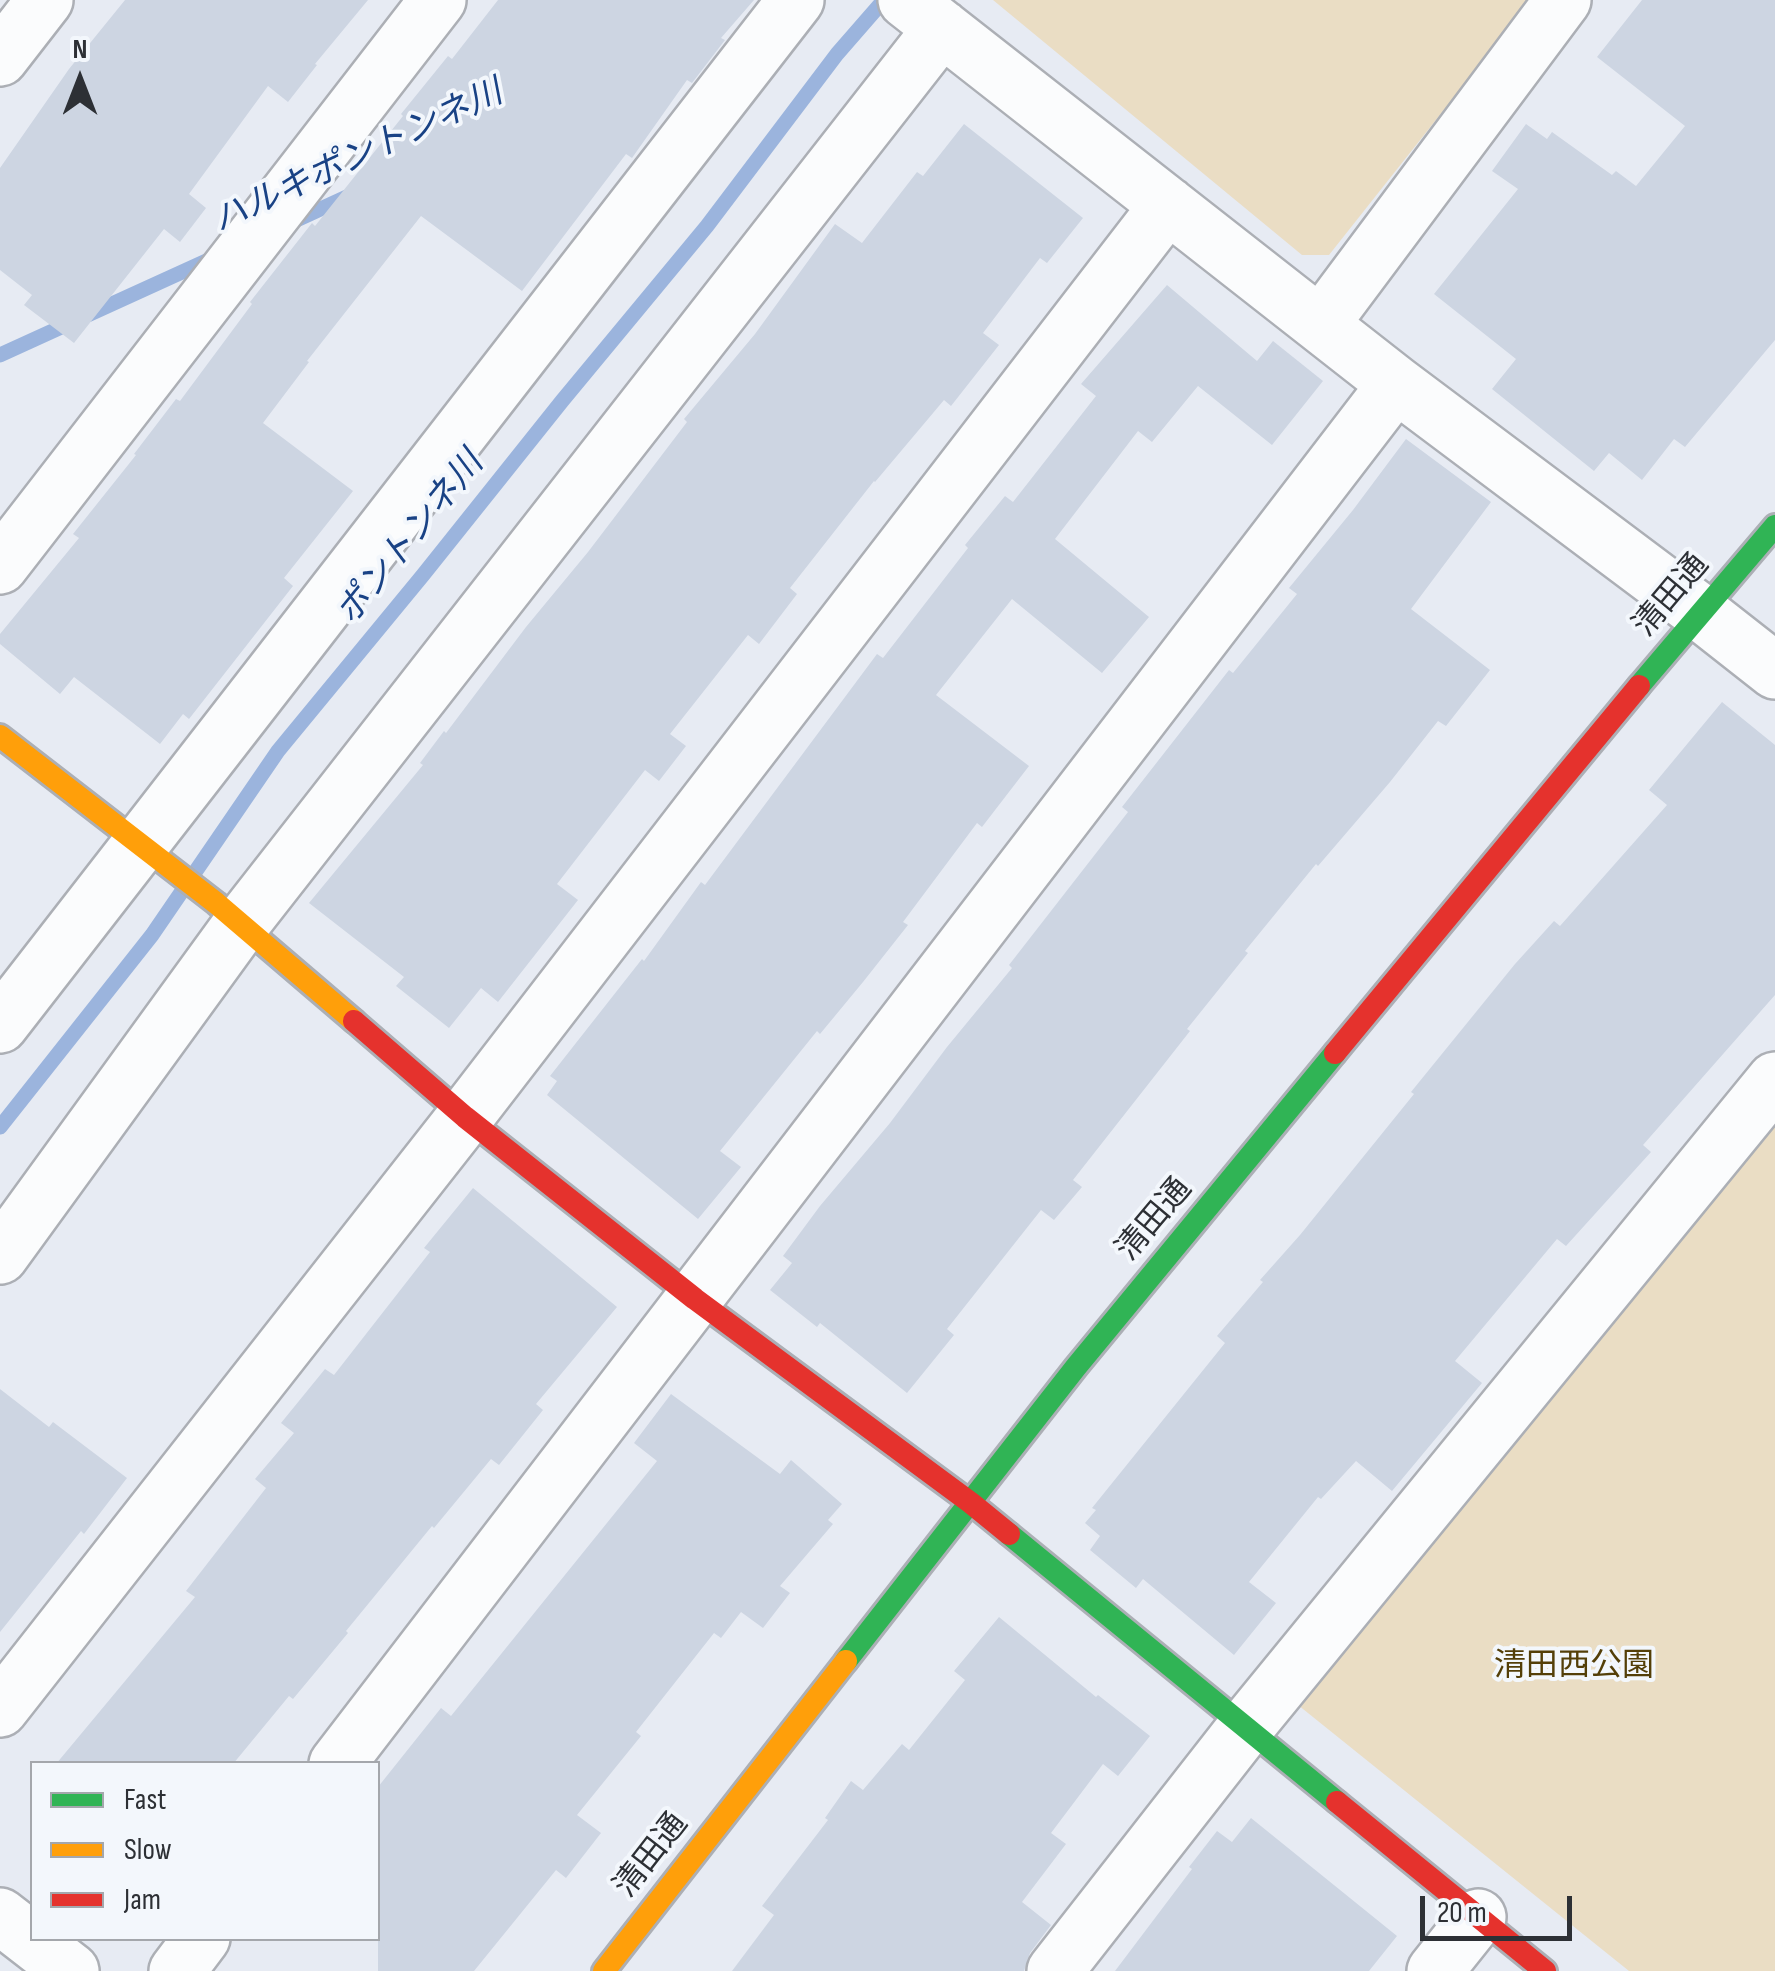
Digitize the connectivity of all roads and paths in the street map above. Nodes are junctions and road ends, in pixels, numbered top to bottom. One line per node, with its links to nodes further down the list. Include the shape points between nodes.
1 (45, 0): 6 (street)
2 (438, 0): 11 (street)
3 (796, 0): 15 (street)
4 (1562, 0): 8 (street)
5 (921, 12): 7 (street); 16 (street)
6 (0, 58)
7 (1168, 205): 8 (street); 19 (street)
8 (1321, 324): 9 (street)
9 (1396, 384): 12 (street); 21 (street)
10 (1775, 526): 12 (street, 清田通)
11 (0, 566)
12 (1700, 612): 13 (street); 22 (street, 清田通)
13 (1775, 671)
14 (0, 736): 15 (street)
15 (149, 850): 16 (street); 17 (street)
16 (229, 913): 19 (street); 20 (street)
17 (0, 1025)
18 (1775, 1080): 24 (street)
19 (465, 1117): 21 (street); 23 (street)
20 (0, 1256)
21 (695, 1299): 22 (street); 25 (street)
22 (971, 1503): 24 (street); 33 (street, 清田通)
23 (0, 1710)
24 (1245, 1728): 27 (street); 34 (street)
25 (339, 1761)
26 (0, 1916): 28 (street)
27 (1478, 1916): 35 (street); 36 (street)
28 (30, 1939)
29 (32, 1941): 31 (street)
30 (200, 1941): 32 (street)
31 (71, 1971)
32 (177, 1971)
33 (604, 1971)
34 (1054, 1971)
35 (1436, 1971)
36 (1545, 1971)

